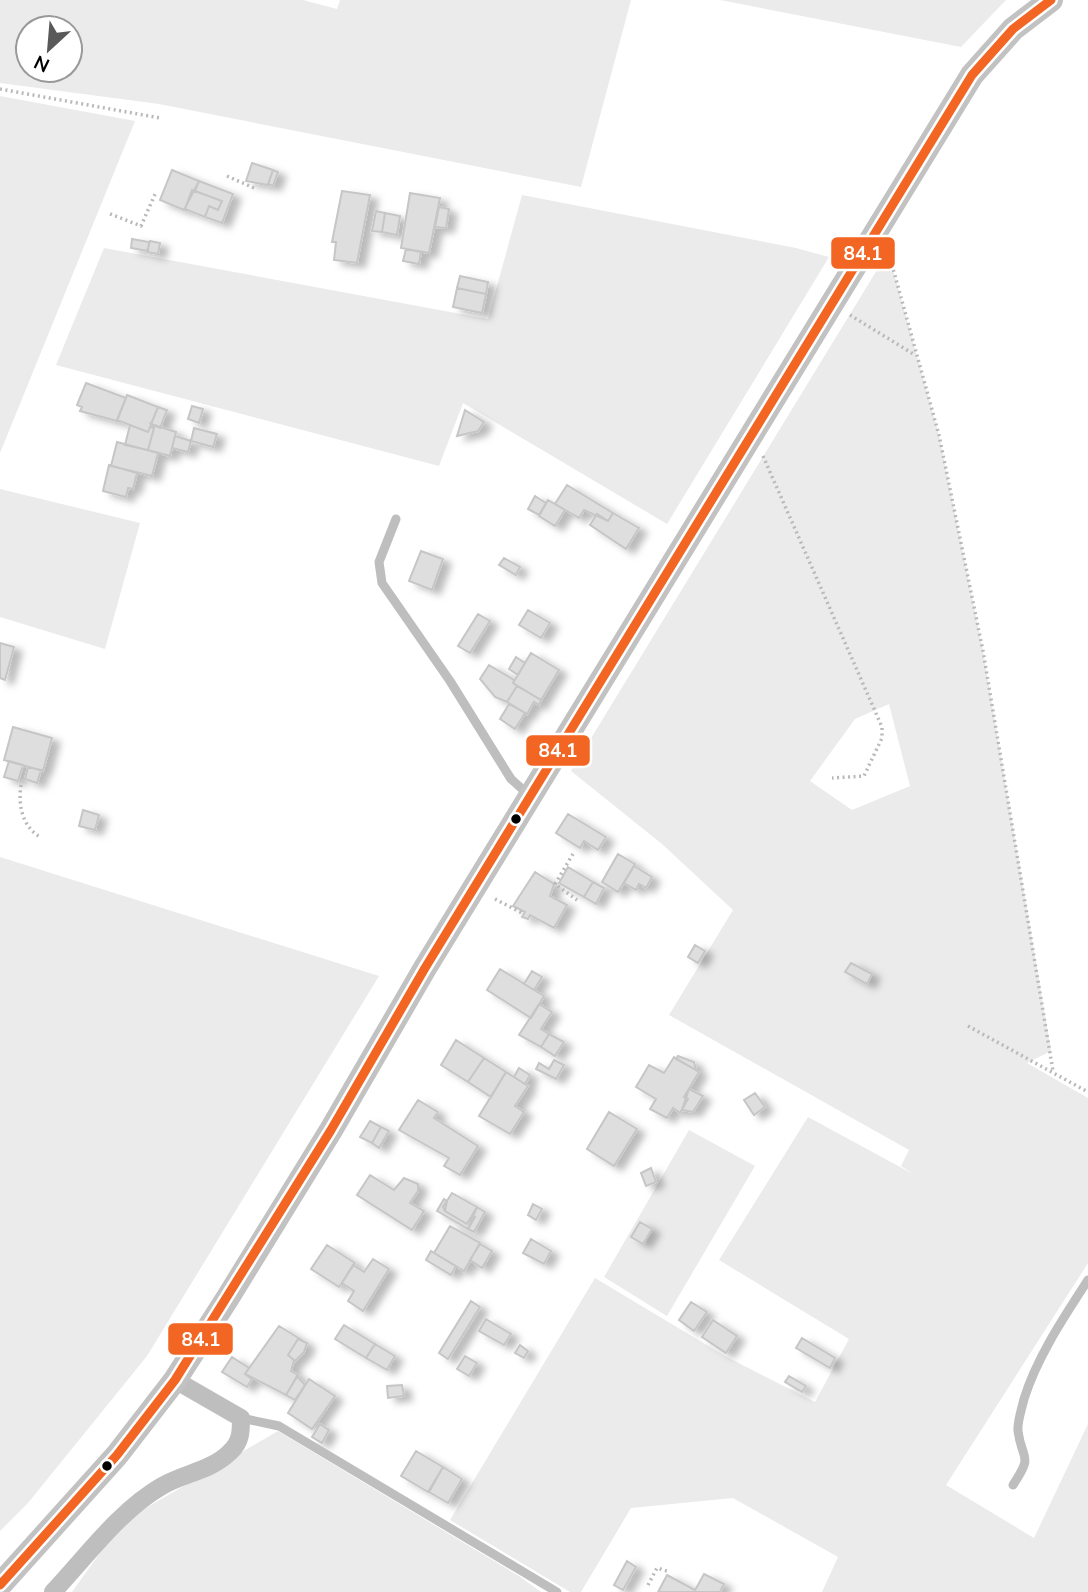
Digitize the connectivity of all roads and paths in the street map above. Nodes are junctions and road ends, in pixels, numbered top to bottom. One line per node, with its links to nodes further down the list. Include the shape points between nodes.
1 (1051, 0): 15 (street, via 1013,29 972,75)
2 (0, 89): 3 (path)
3 (160, 118)
4 (227, 176): 5 (path)
5 (254, 188)
6 (156, 192): 7 (path, via 141,226)
7 (110, 214)
8 (888, 252): 10 (path)
9 (850, 315): 10 (path)
10 (917, 356): 22 (path, via 939,435 983,651)
11 (763, 456): 13 (path, via 882,727 882,738 864,776)
12 (396, 519): 15 (lane, via 379,562 382,583 511,779)
13 (832, 778)
14 (21, 785): 16 (path, via 23,815)
15 (532, 797): 25 (street)
16 (40, 837)
17 (573, 854): 19 (path, via 555,884)
18 (495, 899): 20 (path)
19 (577, 900)
20 (524, 914)
21 (968, 1026): 22 (path)
22 (1053, 1071): 23 (path)
23 (1088, 1092)
24 (1088, 1280): 27 (lane, via 1025,1397 1017,1429 1026,1465)
25 (175, 1380): 26 (street); 29 (street, via 55,1528)
26 (241, 1418): 31 (street, via 242,1436 230,1452 208,1468 163,1485 128,1511); 32 (lane, via 279,1426)
27 (1013, 1485)
28 (667, 1571): 30 (path, via 657,1568)
29 (0, 1585)
30 (648, 1585)
31 (53, 1592)
32 (557, 1592)

